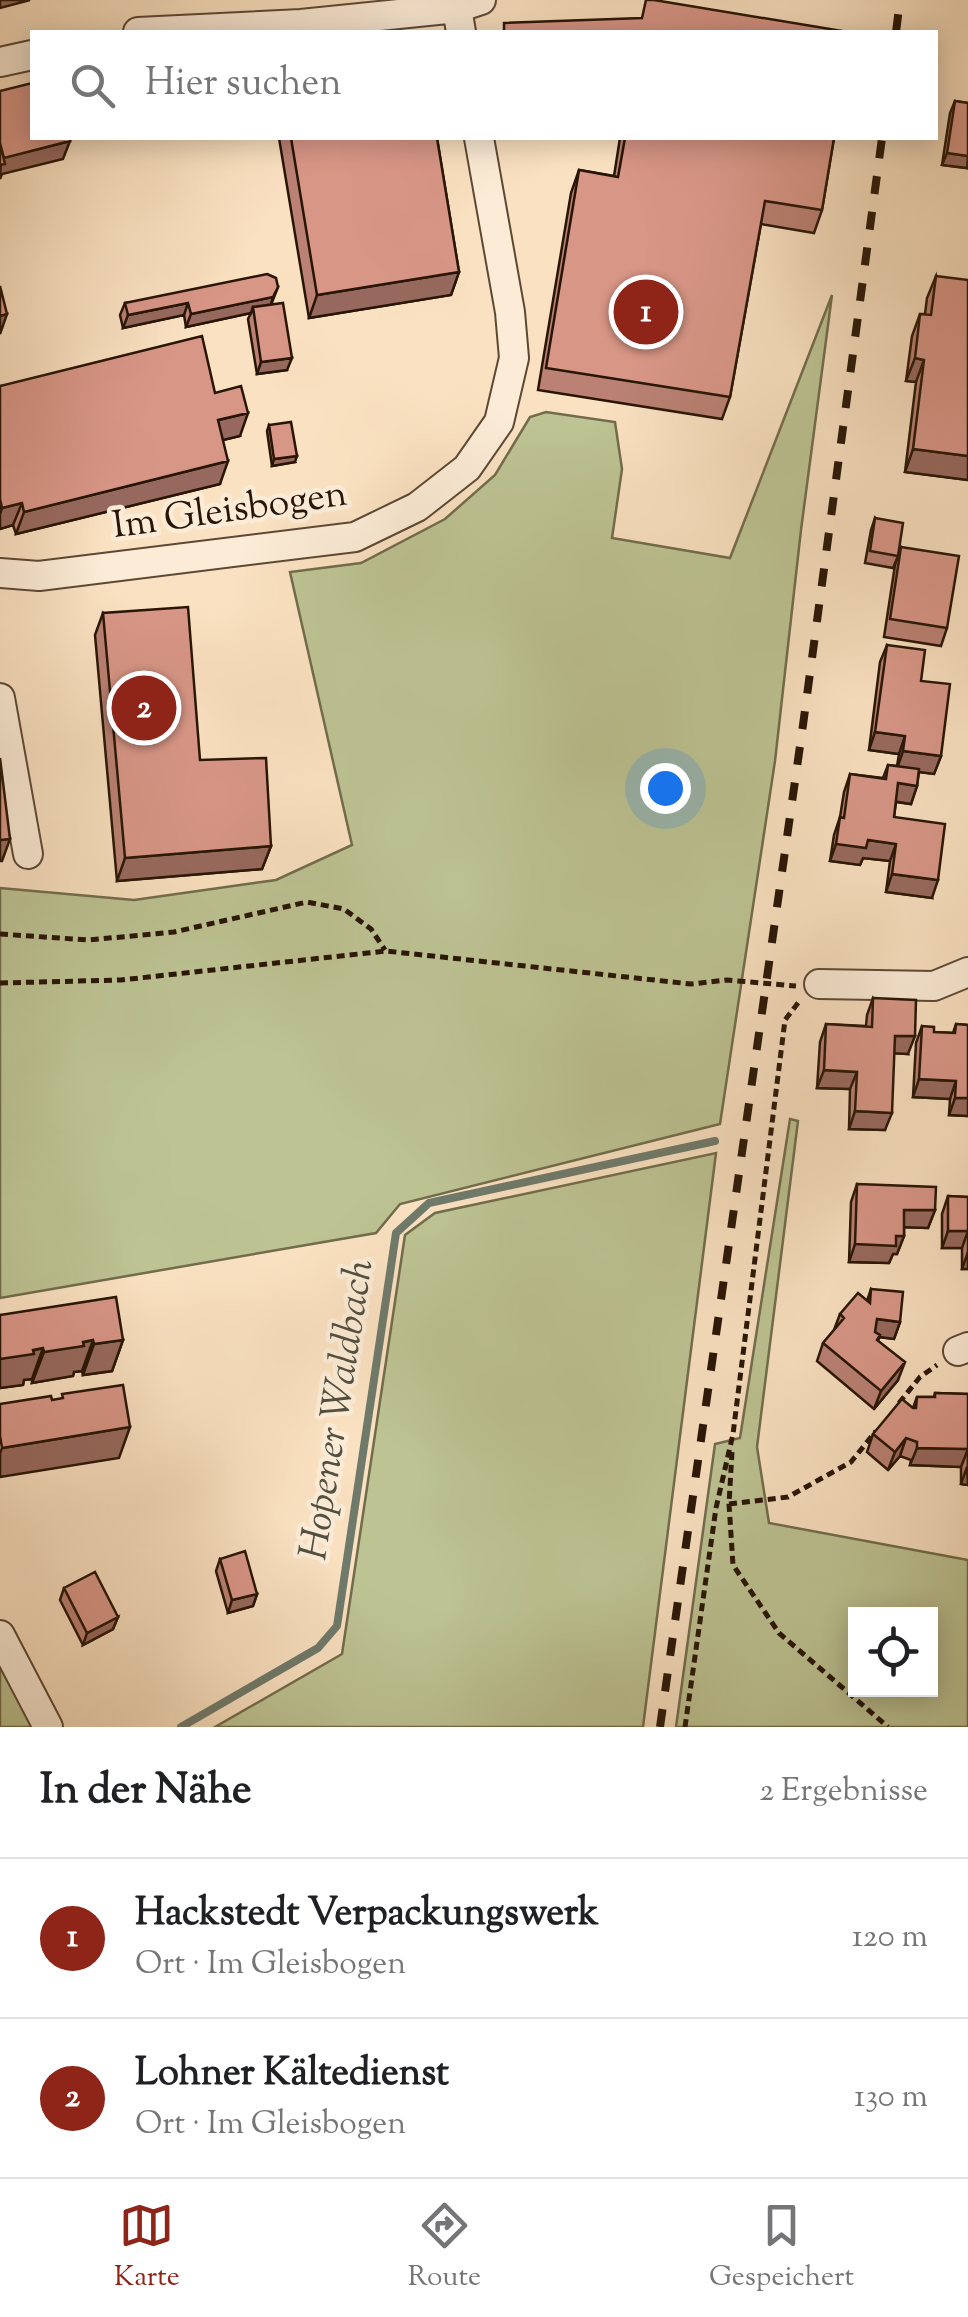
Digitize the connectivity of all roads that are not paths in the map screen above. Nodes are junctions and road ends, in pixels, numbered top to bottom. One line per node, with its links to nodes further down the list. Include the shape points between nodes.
1 (466, 13): 2 (street)
2 (179, 30)
3 (30, 55): 4 (street)
4 (0, 62)
5 (480, 140): 6 (street, Im Gleisbogen, via 514,358 498,422 466,468 417,507 355,536 38,576)
6 (0, 573)
7 (0, 698): 8 (street)
8 (28, 854)
9 (968, 972): 10 (street, via 934,986)
10 (819, 984)
11 (0, 1635): 12 (street)
12 (48, 1727)

